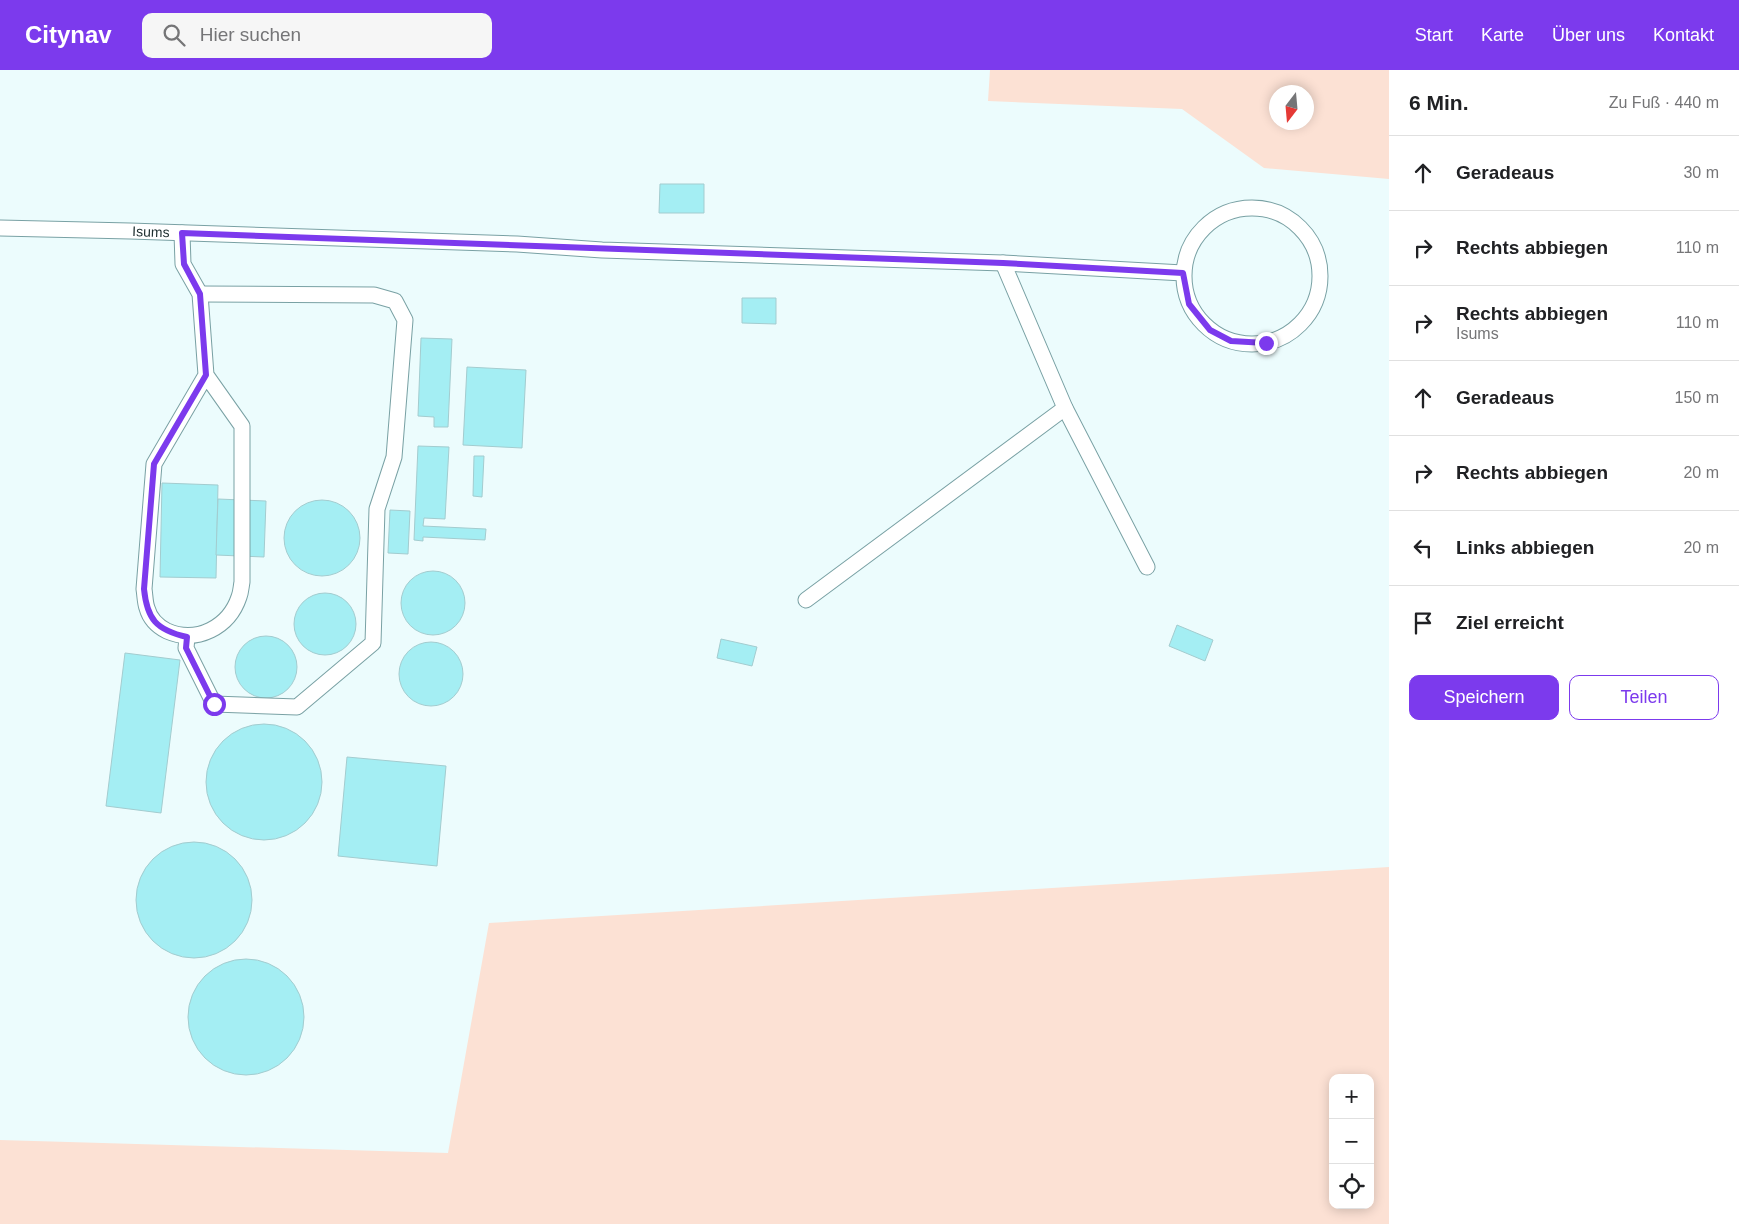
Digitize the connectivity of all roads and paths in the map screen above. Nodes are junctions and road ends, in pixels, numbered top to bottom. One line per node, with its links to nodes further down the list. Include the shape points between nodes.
1 (0, 228): 2 (lane, Isums)
2 (182, 233): 3 (lane, Isums); 5 (lane, via 184,264)
3 (1003, 263): 4 (lane, Isums); 7 (lane)
4 (1183, 273): 4 (lane, via 1189,304 1210,330 1231,341 1266,343 1298,326 1314,304 1320,280 1319,262 1307,236 1284,216 1253,207 1229,211 1213,219 1192,242)
5 (200, 294): 6 (lane); 10 (lane, via 374,296 394,301 404,320 394,457 377,509 373,643 297,707 214,704 186,648)
6 (206, 375): 10 (lane, via 154,464 144,589 151,618 160,627); 10 (lane, via 242,426 242,582 239,598 229,614 202,635)
7 (1065, 408): 8 (lane); 9 (lane)
8 (1146, 566)
9 (806, 600)
10 (187, 637)

